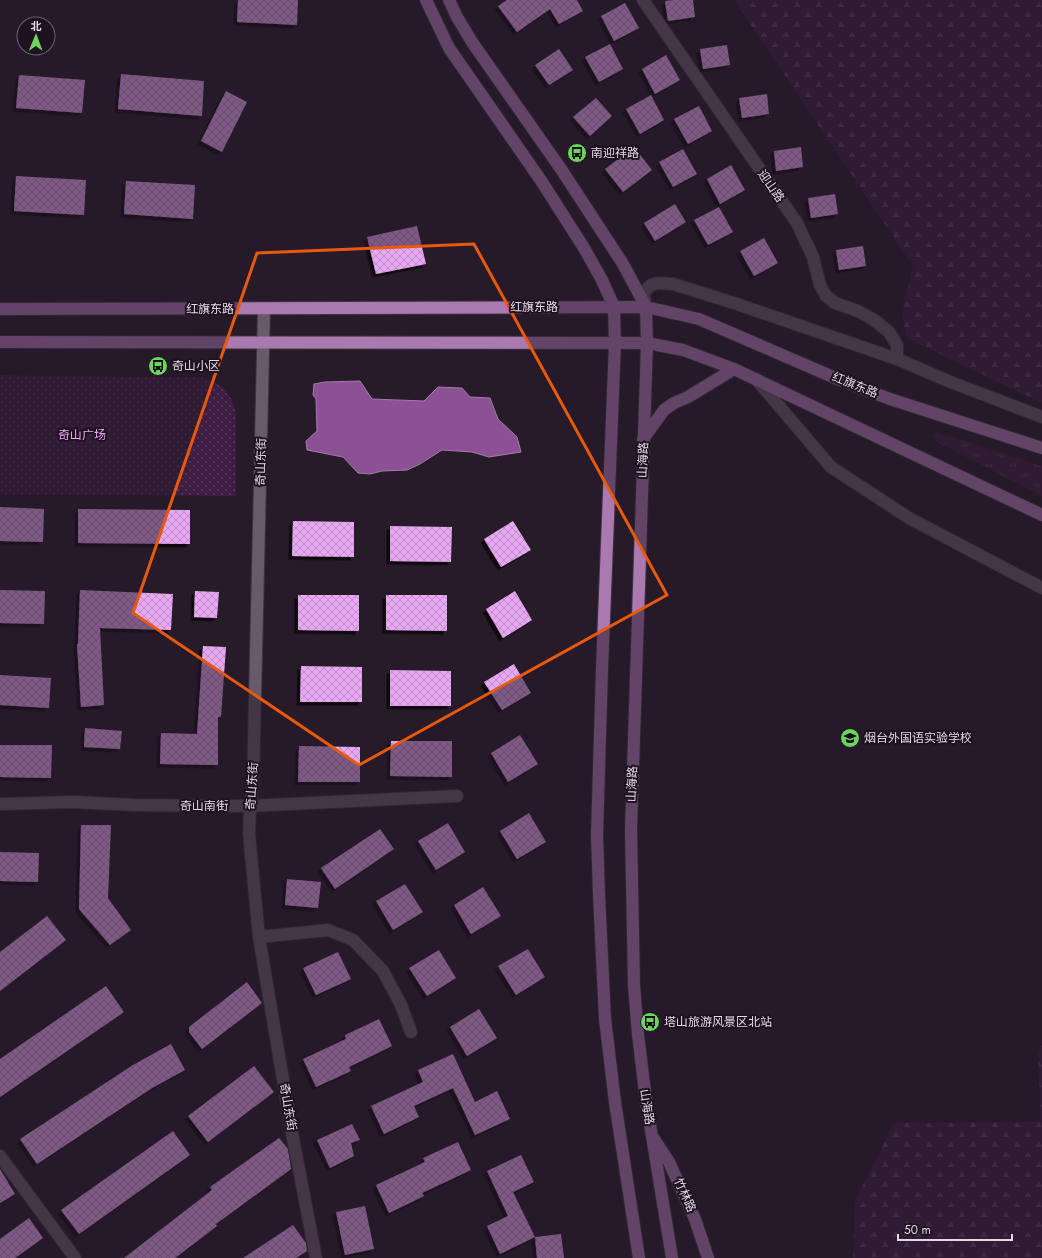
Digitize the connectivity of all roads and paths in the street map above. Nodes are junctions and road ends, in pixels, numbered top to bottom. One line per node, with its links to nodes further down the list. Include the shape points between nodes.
1 (426, 0): 4 (main road, via 449,48 542,182 584,248)
2 (449, 0): 5 (main road, via 472,42 605,235)
3 (642, 0): 12 (street, 迎山路, via 797,223 813,257 820,285 826,296 835,304 858,311 874,320 889,332 897,345)
4 (614, 307): 5 (main road, 红旗东路); 7 (main road, 红旗东路); 9 (main road)
5 (646, 307): 11 (main road, 山海路); 12 (street, via 644,292 651,285 673,284); 17 (main road, 红旗东路, via 698,319 890,400)
6 (0, 309): 7 (main road, 红旗东路)
7 (264, 309): 10 (street, 奇山东街)
8 (0, 342): 10 (main road)
9 (615, 342): 10 (main road); 11 (main road); 29 (main road, via 597,835 605,1019)
10 (264, 343): 22 (street, 奇山东街, via 253,784)
11 (647, 343): 13 (main road, via 683,350); 16 (main road, 山海路)
12 (897, 359): 15 (street)
13 (734, 368): 14 (main road); 16 (main road, via 688,398 664,410)
14 (755, 378): 18 (main road); 19 (street, via 831,467 909,518)
15 (1042, 417)
16 (643, 439): 25 (main road, 山海路, via 631,830 634,985)
17 (1042, 448)
18 (1042, 515)
19 (1042, 588)
20 (457, 796): 22 (street, 奇山南街)
21 (0, 804): 22 (street, 奇山南街, via 74,802)
22 (250, 806): 23 (street, 奇山东街, via 249,834)
23 (258, 937): 24 (street, via 328,930 353,940 383,971 401,1004); 28 (street, 奇山东街)
24 (411, 1032)
25 (652, 1137): 30 (main road, 山海路); 31 (main road, 竹林路, via 669,1162 695,1219)
26 (0, 1156): 27 (street)
27 (75, 1258)
28 (316, 1258)
29 (639, 1258)
30 (672, 1258)
31 (708, 1258)

